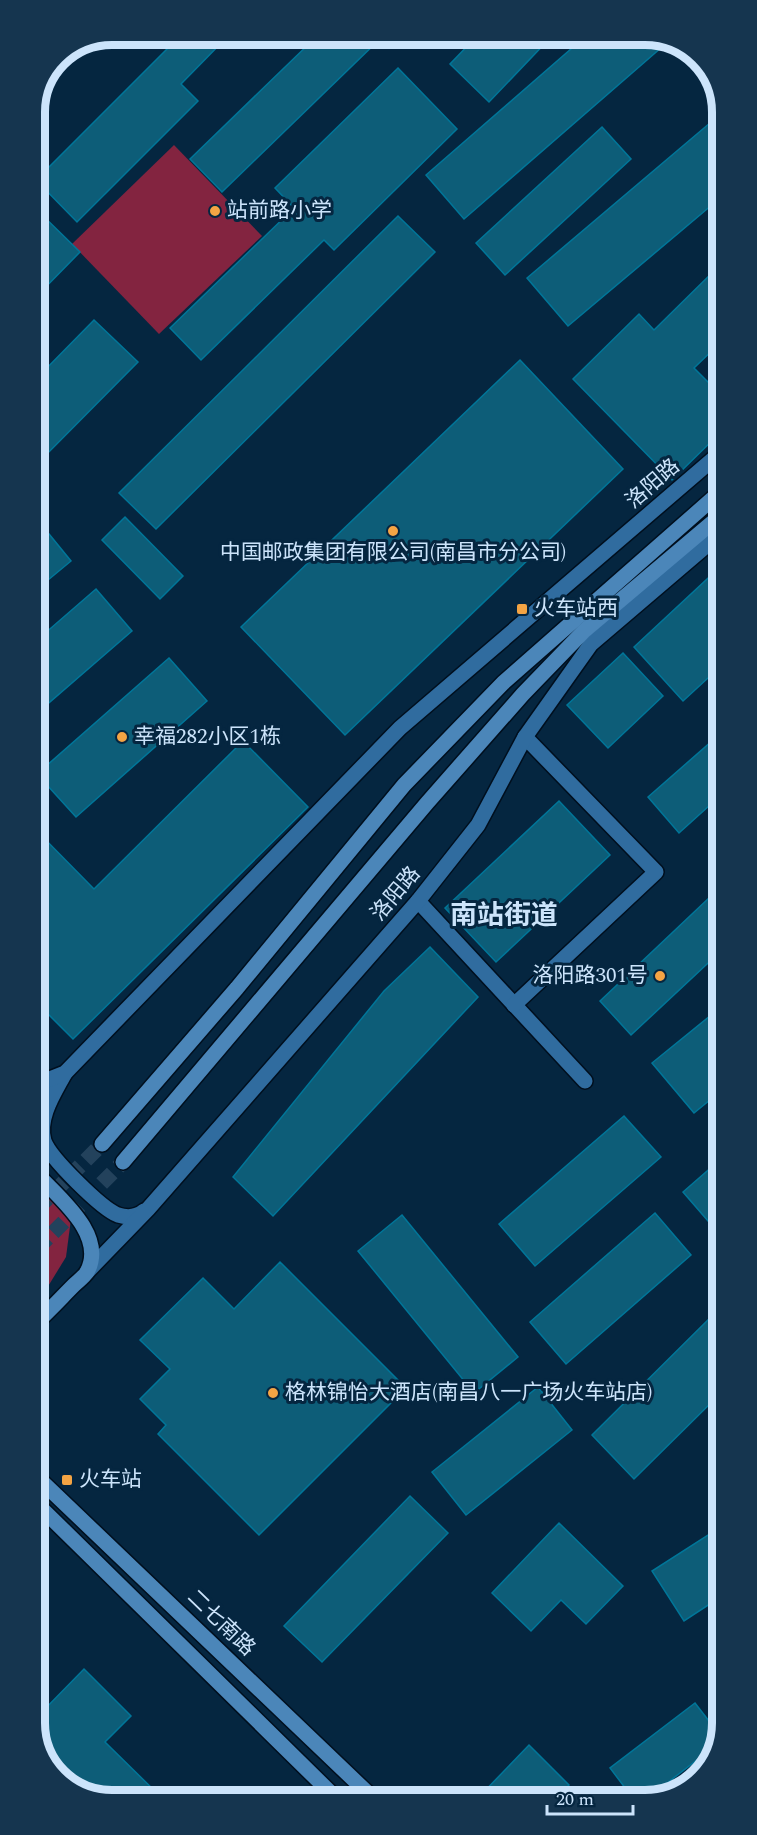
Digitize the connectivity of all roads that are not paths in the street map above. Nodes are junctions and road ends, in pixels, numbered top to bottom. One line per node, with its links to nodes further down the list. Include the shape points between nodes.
1 (712, 460): 8 (street, 洛阳路, via 400,728)
2 (712, 500): 13 (main road, via 503,683 404,785)
3 (712, 523): 14 (main road, 洛阳路, via 585,631 523,694)
4 (712, 541): 5 (street, 洛阳路, via 591,644)
5 (525, 737): 6 (street, 洛阳路, via 478,825); 7 (street, via 656,872)
6 (418, 901): 7 (street); 16 (street, 洛阳路)
7 (514, 1005): 10 (street)
8 (65, 1072): 9 (street, 洛阳路); 11 (street)
9 (45, 1081)
10 (585, 1081)
11 (45, 1116)
12 (45, 1140): 16 (street, via 47,1148 106,1209 132,1217)
13 (102, 1144)
14 (123, 1162)
15 (45, 1183): 17 (main road, via 84,1227 91,1246)
16 (148, 1209): 17 (street, 洛阳路)
17 (87, 1272): 18 (main road)
18 (45, 1315)
19 (45, 1485): 22 (main road, 二七南路)
20 (45, 1512): 21 (main road, 二七南路)
21 (329, 1790)
22 (366, 1790)

